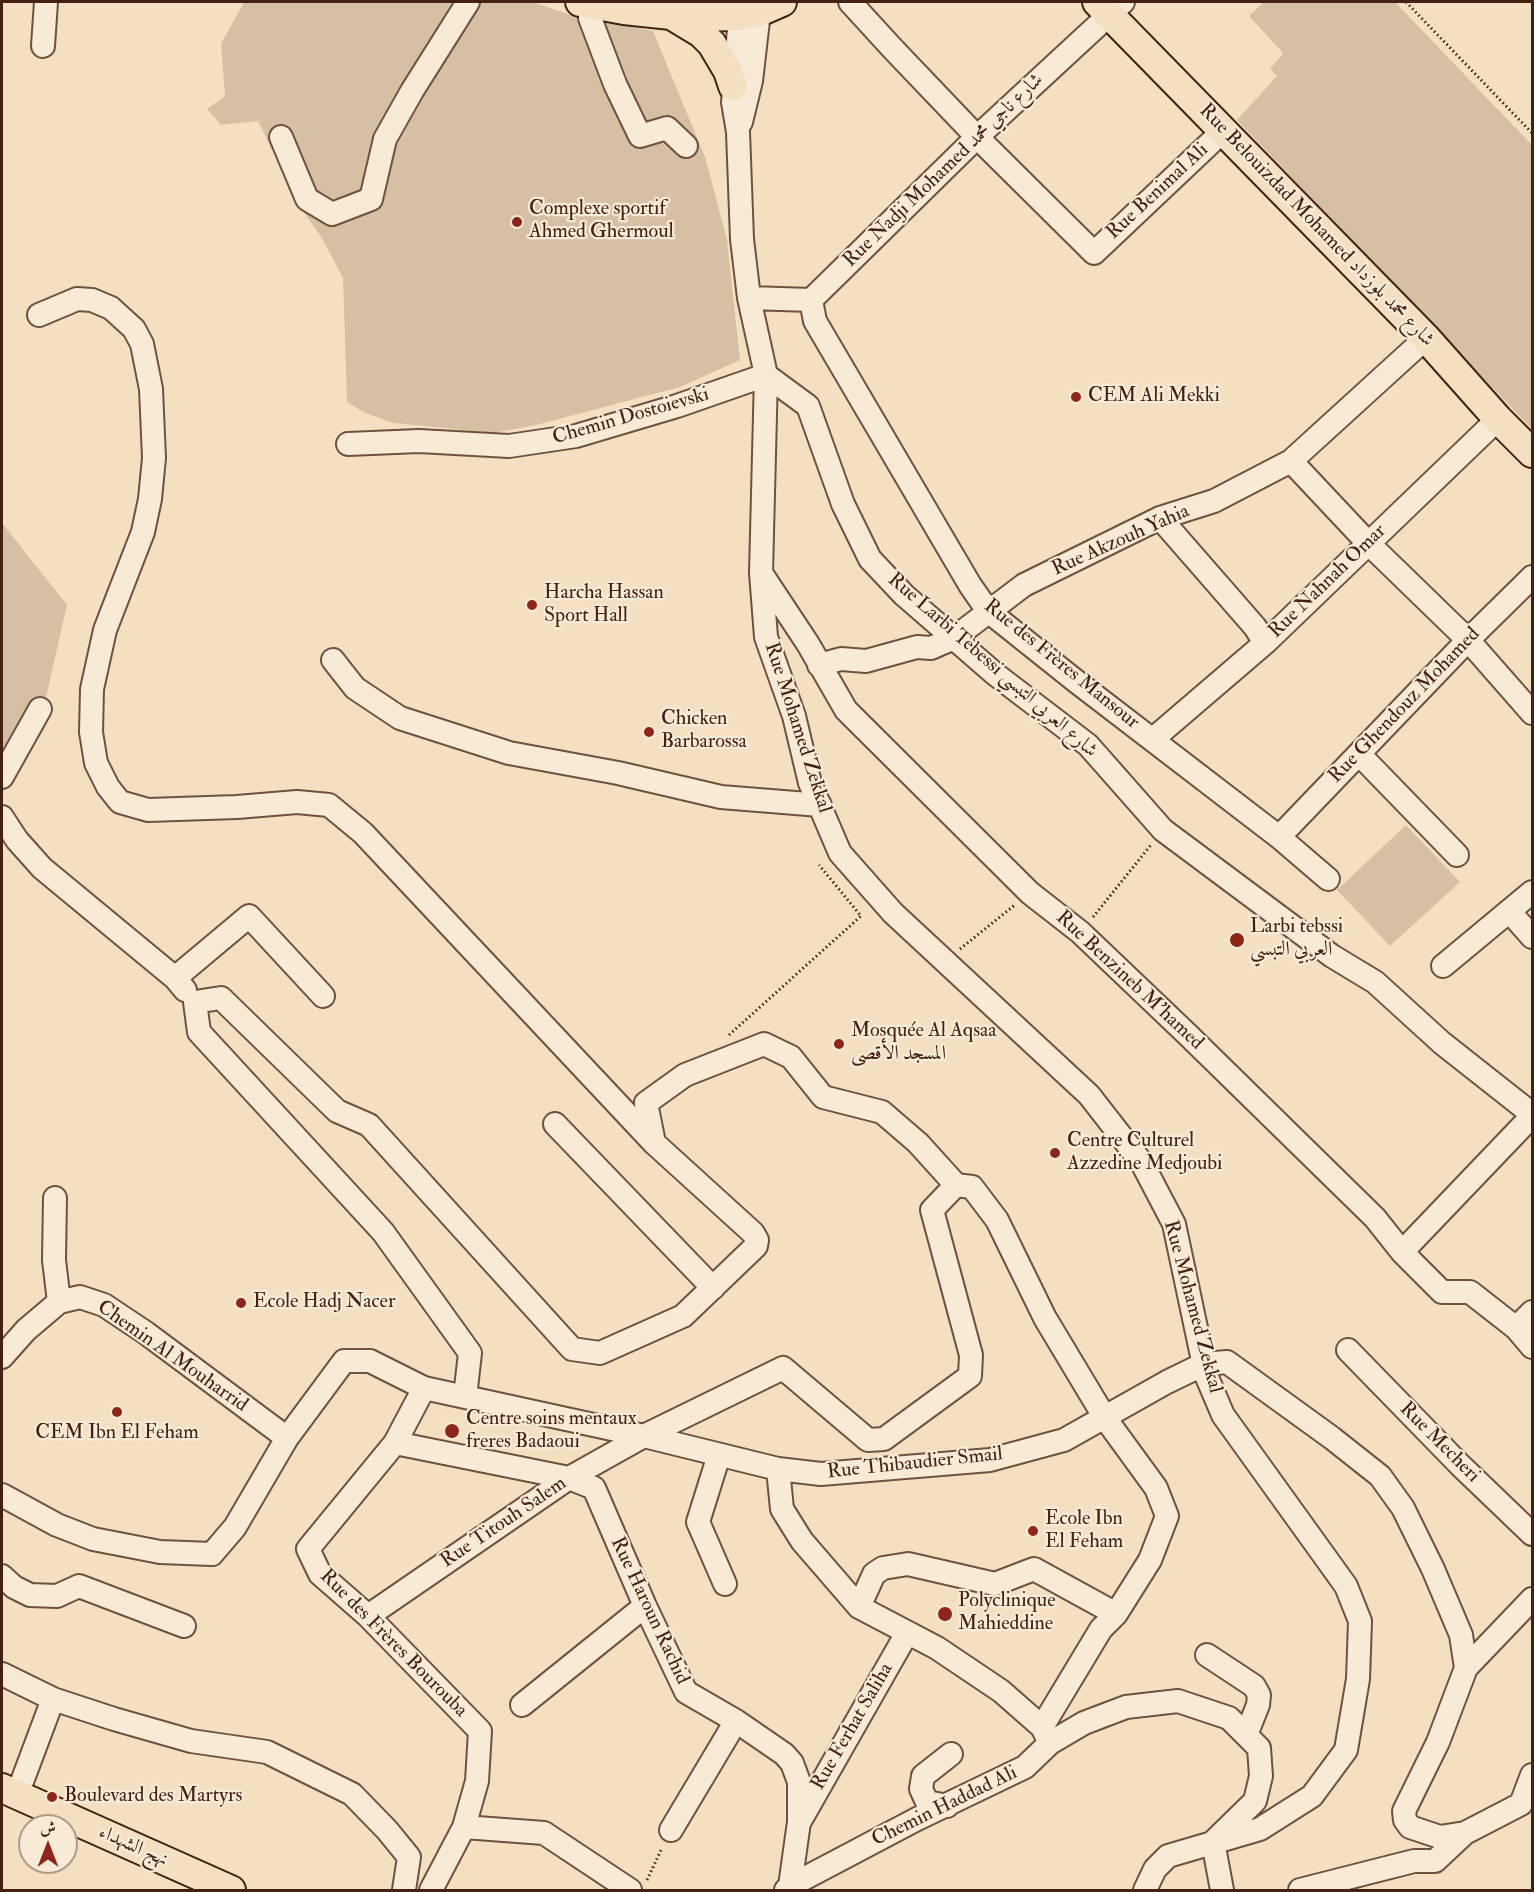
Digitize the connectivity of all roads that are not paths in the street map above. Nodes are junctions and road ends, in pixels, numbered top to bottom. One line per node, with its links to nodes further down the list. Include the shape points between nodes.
1 (46, 2): 8 (street)
2 (468, 2): 12 (street, via 385,139 371,199 332,214 307,199)
3 (850, 2): 13 (street)
4 (585, 3): 7 (main road); 14 (street, via 640,136 667,128)
5 (1110, 6): 10 (main road, Rue Belouizdad Mohamed شارع محمد بلوزداد); 13 (street, Rue Nadji Mohamed شارع ناجي محمد)
6 (760, 8): 7 (main road); 9 (street, Rue Mohamed Zekkal); 11 (street, Rue Mohamed Zekkal, via 751,81)
7 (673, 16): 9 (main road, via 712,44)
8 (43, 46)
9 (733, 86): 11 (street, Rue Mohamed Zekkal)
10 (1223, 131): 13 (street, Rue Benimal Ali, via 1094,253); 18 (main road, Rue Belouizdad Mohamed شارع محمد بلوزداد)
11 (738, 132): 15 (street, Rue Mohamed Zekkal, via 742,239)
12 (281, 137)
13 (977, 137): 16 (street, Rue Nadji Mohamed شارع ناجي محمد)
14 (686, 146)
15 (749, 298): 16 (street); 19 (street, Rue Mohamed Zekkal)
16 (811, 300): 28 (street, Rue des Frères Mansour, via 814,321)
17 (39, 315): 53 (street, via 77,298 111,308 134,329 142,344 151,389 154,459 143,532 105,630 92,689 91,732 96,763 108,787 120,802 148,810 297,802 329,805 363,833)
18 (1426, 338): 20 (main road, Rue Belouizdad Mohamed شارع محمد بلوزداد); 23 (street, Rue Akzouh Yahia)
19 (766, 375): 21 (street, Chemin Dostoievski, via 576,436 509,446 419,441); 26 (street, Rue Mohamed Zekkal); 29 (street, Rue Larbi Tebessi شارع العربي التبسي, via 808,406 843,504 870,559)
20 (1497, 419): 22 (main road, Rue Belouizdad Mohamed شارع محمد بلوزداد); 25 (street, Rue Nahnah Omar)
21 (348, 444)
22 (1533, 453)
23 (1291, 461): 24 (street, Rue Akzouh Yahia, via 1214,501); 25 (street)
24 (1160, 518): 28 (street, Rue Akzouh Yahia, via 1024,585); 31 (street)
25 (1368, 543): 30 (street); 31 (street, Rue Nahnah Omar)
26 (761, 573): 33 (street, Rue Benzineb M'hamed); 39 (street, Rue Mohamed Zekkal, via 766,638 794,716)
27 (1533, 577): 30 (street, Rue Ghendouz Mohamed)
28 (988, 610): 29 (street, Rue Akzouh Yahia); 36 (street, Rue des Frères Mansour)
29 (954, 638): 33 (street, Rue Akzouh Yahia, via 932,648 917,647 866,661 841,659); 51 (street, Rue Larbi Tebessi شارع العربي التبسي, via 1088,745 1163,830 1332,956 1375,982 1442,1043)
30 (1468, 640): 35 (street); 37 (street, Rue Ghendouz Mohamed)
31 (1265, 643): 36 (street, Rue Nahnah Omar)
32 (333, 660): 39 (street, via 355,688 400,718 509,753 618,772 722,797)
33 (819, 665): 56 (street, Rue Benzineb M'hamed, via 846,710 1030,893 1080,932 1187,1034 1375,1218)
34 (40, 709): 38 (street)
35 (1533, 713)
36 (1153, 739): 41 (street, Rue des Frères Mansour)
37 (1359, 754): 41 (street, Rue Ghendouz Mohamed); 42 (street)
38 (2, 777)
39 (819, 805): 65 (street, Rue Mohamed Zekkal, via 840,853 893,914 1089,1095 1142,1163 1174,1224)
40 (2, 817): 48 (street, via 42,868)
41 (1278, 837): 43 (street, Rue des Frères Mansour)
42 (1457, 855)
43 (1328, 879)
44 (1533, 891): 45 (street)
45 (1509, 911): 46 (street); 47 (street)
46 (1533, 937)
47 (1443, 966)
48 (175, 978): 49 (street, via 249,916); 50 (street)
49 (323, 996)
50 (195, 1002): 57 (street, via 221,998 337,1111 369,1125 572,1348 600,1353 683,1316); 68 (street, via 199,1032 383,1232 470,1353)
51 (1533, 1115): 56 (street)
52 (555, 1124): 57 (street)
53 (654, 1143): 54 (street, via 646,1103 685,1075 764,1044 790,1057 823,1097 882,1112 918,1143); 57 (street, via 757,1240 756,1246)
54 (956, 1185): 66 (street, via 932,1210 971,1355 970,1376 884,1439 868,1440); 69 (street, via 972,1187 997,1220 1045,1318)
55 (55, 1198): 58 (street)
56 (1402, 1252): 60 (street, Rue Benzineb M'hamed, via 1442,1292 1470,1292)
57 (713, 1288)
58 (58, 1302): 63 (street); 71 (street, Chemin Al Mouharrid, via 80,1297 104,1305)
59 (1533, 1312): 60 (street)
60 (1516, 1328): 61 (street, Rue Benzineb M'hamed)
61 (1533, 1347)
62 (1348, 1350): 77 (street, Rue Mecheri)
63 (2, 1357)
64 (804, 1360): 66 (street, Rue Titouh Salem)
65 (1204, 1364): 69 (street, Rue Thibaudier Smail); 88 (street, via 1227,1362 1380,1476 1433,1569 1461,1635); 103 (street, Rue Mohamed Zekkal, via 1223,1415 1346,1586 1360,1621 1358,1679 1346,1750 1312,1796 1260,1829)
66 (783, 1368): 70 (street, Rue Titouh Salem)
67 (424, 1388): 68 (street, Rue Thibaudier Smail); 71 (street, via 370,1361 344,1360); 72 (street, Rue des Frères Bourouba)
68 (465, 1396): 70 (street, Rue Thibaudier Smail)
69 (1105, 1418): 74 (street, Rue Thibaudier Smail, via 1064,1440 990,1460 821,1474); 83 (street, via 1156,1488 1167,1516 1150,1560)
70 (644, 1436): 73 (street, Rue Thibaudier Smail); 75 (street, Rue Titouh Salem)
71 (287, 1438): 76 (street, via 235,1527 212,1554 160,1552 93,1539 57,1525)
72 (395, 1443): 75 (street, Rue Haroun Rachid); 84 (street, Rue des Frères Bourouba, via 308,1550 320,1574)
73 (719, 1455): 74 (street, Rue Thibaudier Smail); 79 (street, via 698,1522)
74 (778, 1469): 82 (street, via 782,1509 802,1541)
75 (569, 1478): 81 (street, Rue Haroun Rachid, via 594,1488); 84 (street, Rue Titouh Salem)
76 (2, 1495)
77 (1533, 1534)
78 (2, 1576): 85 (street, via 30,1595 57,1596 79,1586)
79 (724, 1584)
80 (1533, 1599): 88 (street)
81 (645, 1606): 91 (street); 92 (street, Rue Haroun Rachid, via 686,1692)
82 (859, 1607): 83 (street, via 874,1574 883,1568 908,1564 995,1584 1034,1569); 86 (street)
83 (1116, 1614): 93 (street, via 1101,1629)
84 (368, 1616): 100 (street, Rue des Frères Bourouba, via 480,1731 477,1781)
85 (184, 1626)
86 (907, 1633): 93 (street, via 937,1648 1000,1691); 99 (street, Rue Ferhat Saliha)
87 (1207, 1655): 94 (street, via 1254,1686 1259,1695)
88 (1466, 1668): 102 (street, via 1438,1742 1404,1811 1410,1827 1440,1837)
89 (2, 1674): 90 (street)
90 (53, 1699): 97 (street); 107 (street, via 191,1741 267,1752 352,1794 409,1857)
91 (522, 1705)
92 (736, 1721): 99 (street, Rue Haroun Rachid, via 792,1763 799,1782); 101 (street)
93 (1046, 1735): 94 (street, Chemin Haddad Ali, via 1125,1707 1178,1701 1228,1718); 98 (street, Chemin Haddad Ali, via 1025,1767)
94 (1246, 1735): 103 (street, Chemin Haddad Ali, via 1259,1748 1261,1776 1255,1801)
95 (951, 1754): 98 (street, via 923,1776 921,1789 927,1802)
96 (1533, 1775): 102 (street, via 1521,1804)
97 (9, 1792): 106 (main road, نهج الشهداء)
98 (947, 1806): 105 (street, Chemin Haddad Ali)
99 (799, 1822): 105 (street, Rue Haroun Rachid)
100 (464, 1827): 104 (street, via 544,1833); 108 (street, Rue des Frères Bourouba)
101 (670, 1830)
102 (1465, 1833): 111 (street, via 1435,1861 1414,1861)
103 (1213, 1842): 109 (street, Rue Mohamed Zekkal, via 1168,1856 1155,1869); 110 (street)
104 (638, 1885)
105 (788, 1888)
106 (231, 1890)
107 (404, 1890)
108 (431, 1890)
109 (1145, 1890)
110 (1222, 1890)
111 (1300, 1890)

